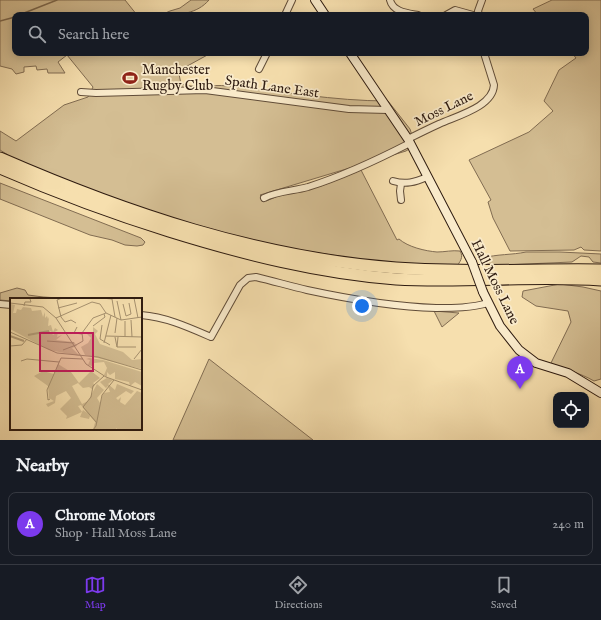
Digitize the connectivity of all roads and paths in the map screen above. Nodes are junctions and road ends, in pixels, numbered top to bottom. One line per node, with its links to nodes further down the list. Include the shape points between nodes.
1 (292, 0): 5 (street)
2 (315, 0): 6 (street)
3 (390, 0): 7 (street, via 394,8)
4 (482, 0): 10 (street)
5 (286, 12)
6 (323, 12)
7 (404, 12)
8 (451, 12): 9 (street)
9 (462, 12)
10 (478, 12)
11 (266, 56): 14 (street)
12 (352, 56): 16 (street, Hall Moss Lane)
13 (485, 56): 17 (street, Moss Lane, via 494,85 491,96 477,108 436,125)
14 (259, 69)
15 (81, 92): 16 (street, Spath Lane East, via 205,90 349,109)
16 (388, 110): 17 (street, Hall Moss Lane)
17 (409, 141): 20 (street, Hall Moss Lane); 23 (street, Moss Lane, via 331,179)
18 (0, 158): 25 (highway, via 77,190 161,219 219,237 295,255 370,266 422,270)
19 (0, 168): 26 (highway, via 125,217 216,245 292,264 350,274 418,280)
20 (427, 177): 22 (street); 27 (street, Hall Moss Lane, bridge, via 472,262)
21 (393, 181): 22 (street)
22 (401, 184): 24 (street)
23 (264, 198)
24 (401, 200)
25 (601, 270)
26 (601, 280)
27 (488, 303): 30 (street, via 460,308 415,307 368,301 248,278 240,285 211,337 171,321); 31 (street, Hall Moss Lane, via 508,338 527,357 536,363 568,374)
28 (0, 304): 29 (street)
29 (10, 305)
30 (142, 315)
31 (601, 393)

